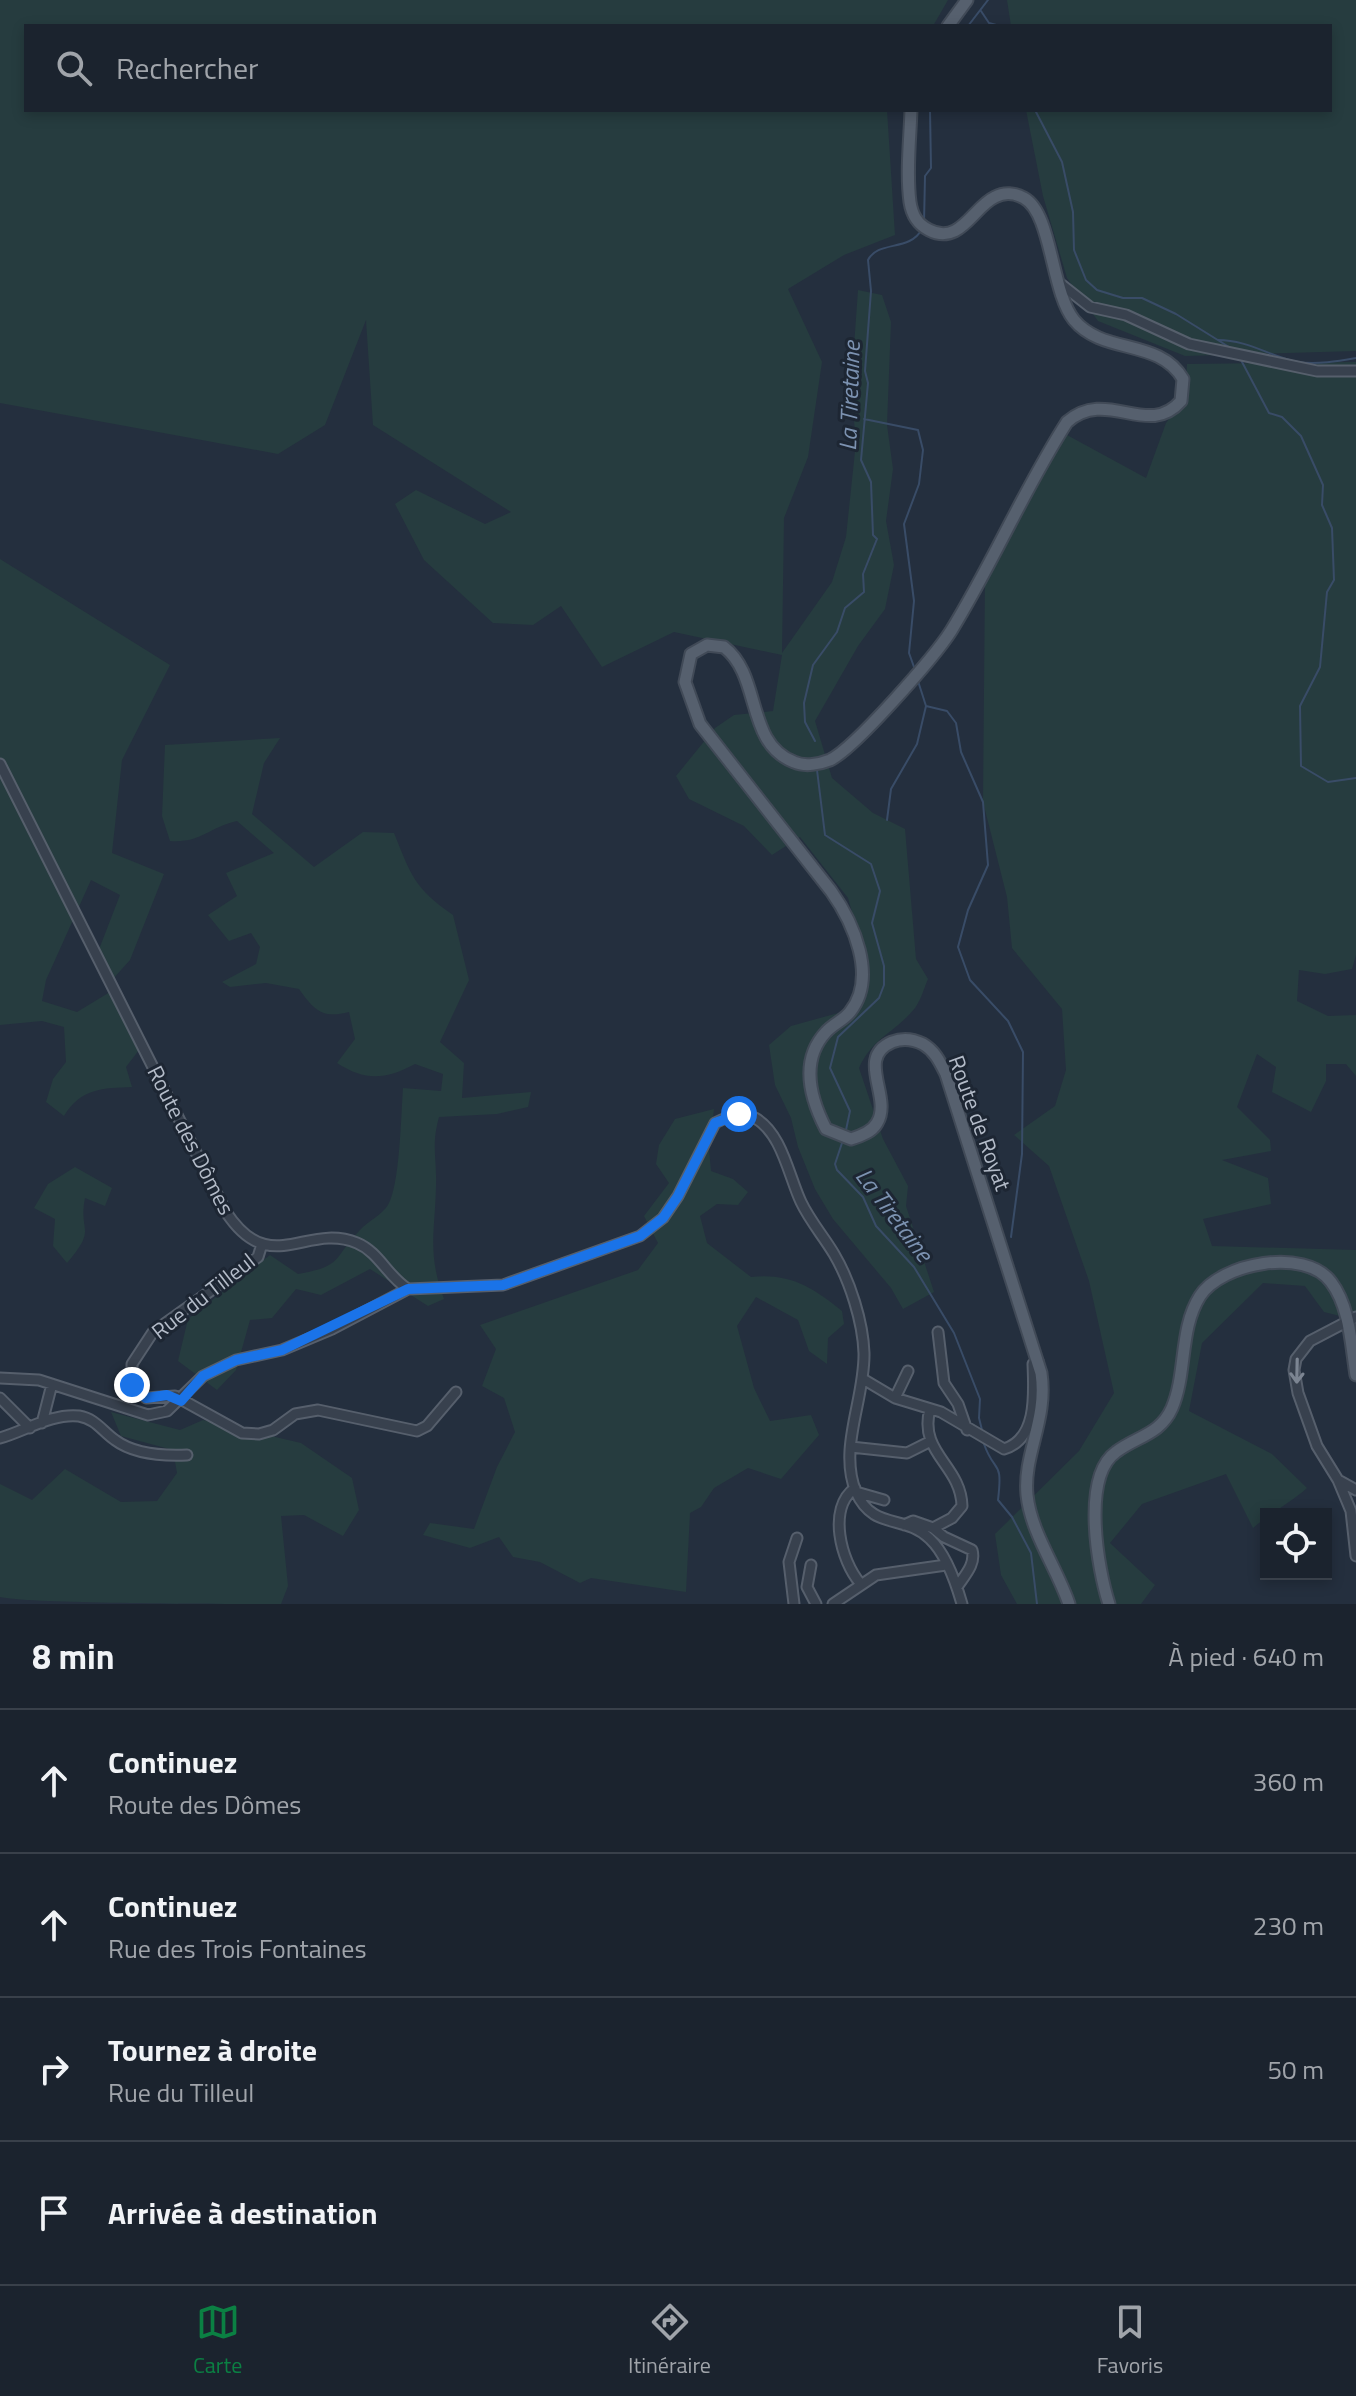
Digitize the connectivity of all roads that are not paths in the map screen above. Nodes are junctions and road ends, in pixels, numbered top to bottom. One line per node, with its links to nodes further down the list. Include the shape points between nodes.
1 (967, 0): 2 (main road)
2 (949, 24)
3 (911, 112): 4 (main road, via 910,201 916,220 935,233 957,230 993,197 1025,198 1037,211)
4 (1057, 281): 5 (street, via 1090,307 1126,315 1189,344 1317,371); 11 (main road, Route de Royat, via 1067,308 1084,329 1111,343 1153,353 1177,369 1183,379 1181,401 1153,417 1097,407 1067,422 951,631 853,742 829,761 792,761 762,730 733,653 707,645 691,654 687,663 688,697 700,724 846,913 861,962 857,998 849,1013 816,1044 809,1065 817,1112 826,1129 851,1139 877,1124 882,1110 877,1054 904,1039 932,1051 946,1074)
5 (1356, 371)
6 (0, 764): 7 (street, Route des Dômes, via 226,1212 244,1235)
7 (262, 1244): 8 (street, via 355,1242); 20 (street, Rue du Tilleul, via 258,1257 153,1332 137,1354 131,1377 136,1390 146,1398 167,1395)
8 (408, 1289): 15 (street, via 503,1285 640,1236 663,1218 678,1196 715,1123 752,1115 775,1140 802,1205 848,1286 864,1350); 20 (street, via 282,1350 236,1360 203,1376)
9 (1351, 1318): 13 (main road); 29 (street, one-way to 29, via 1310,1341 1294,1370 1317,1446); 47 (main road, via 1329,1278 1307,1268 1253,1264 1206,1287 1192,1311 1168,1416 1146,1437 1116,1452 1101,1477 1096,1542)
10 (938, 1332): 24 (street, via 944,1383)
11 (1038, 1361): 24 (street, via 1033,1364 1034,1404 1017,1443 998,1448); 46 (main road, Route de Royat, via 1043,1402 1027,1494)
12 (908, 1371): 19 (street)
13 (1356, 1375)
14 (0, 1378): 16 (street)
15 (863, 1379): 19 (street); 27 (street)
16 (52, 1384): 20 (street, via 148,1415); 22 (street)
17 (456, 1392): 20 (street, via 427,1426 408,1432 318,1410 295,1414 273,1430 242,1433)
18 (0, 1398): 23 (street)
19 (895, 1398): 21 (street)
20 (181, 1401)
21 (930, 1409): 24 (street); 26 (street)
22 (42, 1423): 23 (street); 28 (street, via 79,1416 101,1425 116,1442 159,1456)
23 (30, 1428): 25 (street)
24 (967, 1430)
25 (0, 1438)
26 (929, 1442): 27 (street, via 907,1453); 34 (street, via 947,1465 962,1499 959,1512)
27 (851, 1447): 30 (street)
28 (187, 1455)
29 (1338, 1480): 31 (street); 36 (street, via 1351,1511)
30 (855, 1490): 32 (street); 33 (street, via 873,1516); 39 (street, via 847,1495 839,1539)
31 (1356, 1490)
32 (884, 1500)
33 (904, 1525): 34 (street, via 913,1521); 38 (street, via 928,1536)
34 (933, 1528): 40 (street, via 974,1554)
35 (797, 1538): 41 (street, via 789,1562)
36 (1356, 1556)
37 (811, 1565): 42 (street, via 807,1587)
38 (946, 1565): 39 (street, via 876,1575); 40 (street)
39 (856, 1587): 43 (street); 44 (street)
40 (957, 1587): 45 (street)
41 (794, 1604)
42 (816, 1604)
43 (833, 1604)
44 (854, 1604)
45 (962, 1604)
46 (1069, 1604)
47 (1109, 1604)

